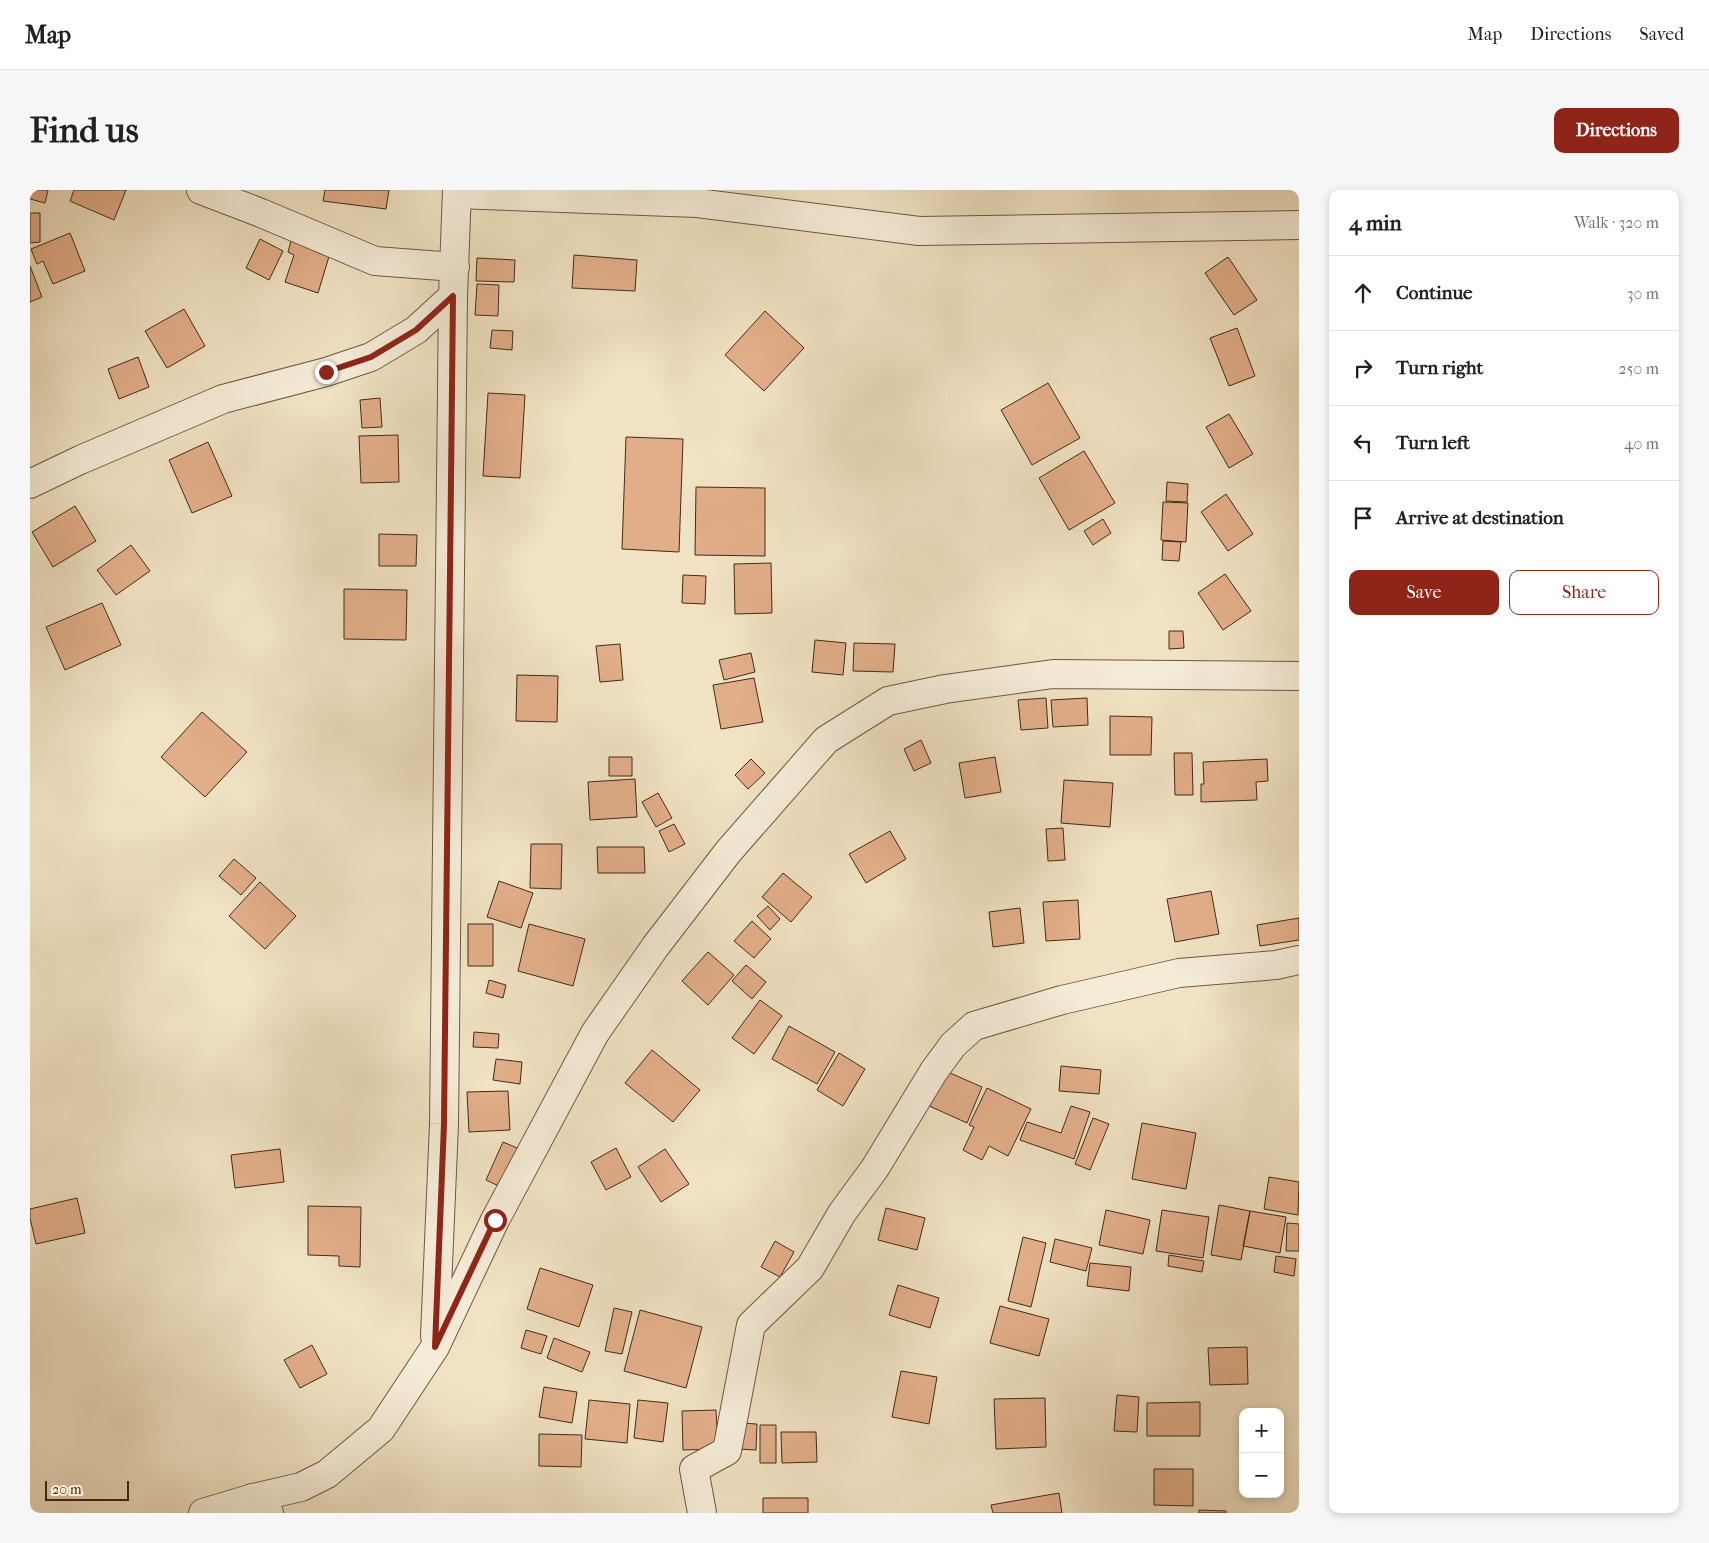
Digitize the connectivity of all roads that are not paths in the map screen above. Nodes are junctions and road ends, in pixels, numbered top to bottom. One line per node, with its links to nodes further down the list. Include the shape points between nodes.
1 (202, 190): 4 (street, via 375,260)
2 (457, 192): 3 (street, via 697,203 919,231); 4 (street)
3 (1299, 225)
4 (455, 266): 5 (street)
5 (453, 296): 6 (street, via 416,330 371,357 223,399); 9 (street, via 444,1124)
6 (30, 484)
7 (1299, 676): 9 (street, via 1053,674 945,689 888,701 826,740 728,852 654,947 595,1033 495,1220)
8 (1299, 960): 12 (street, via 1179,973 1004,1016 974,1026 967,1032 934,1071 810,1268 751,1325 727,1451 694,1470)
9 (435, 1347): 10 (street, via 381,1429 327,1474)
10 (261, 1505): 11 (street)
11 (203, 1513)
12 (702, 1513)

